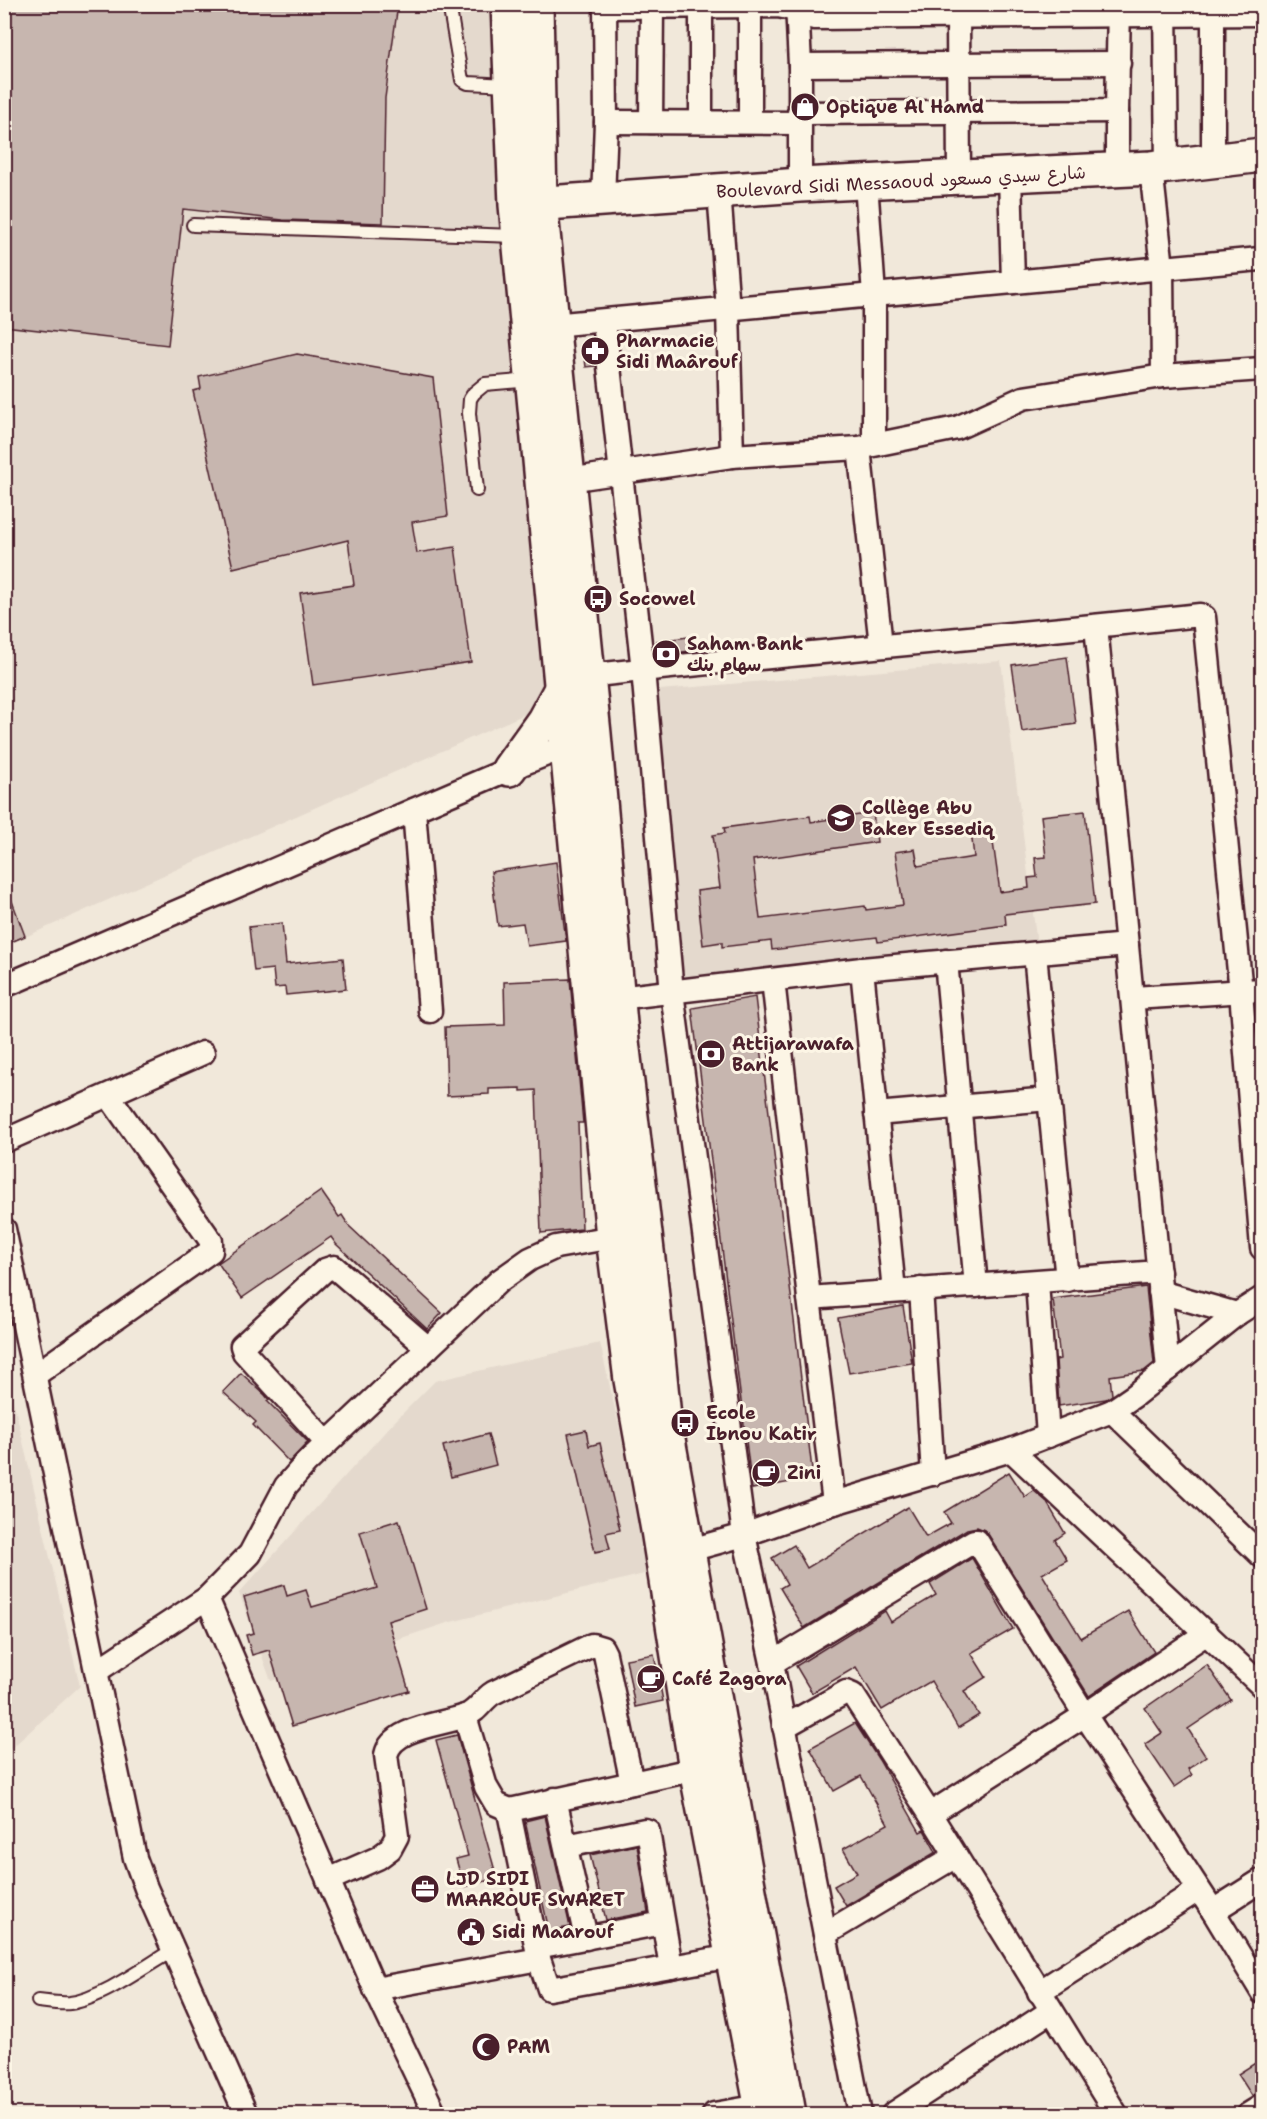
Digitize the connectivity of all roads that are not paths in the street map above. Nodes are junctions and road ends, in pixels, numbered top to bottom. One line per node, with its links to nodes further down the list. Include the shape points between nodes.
1 (450, 4): 17 (lane, via 462,80)
2 (508, 4): 17 (street)
3 (536, 4): 35 (street)
4 (605, 6): 6 (street); 21 (street)
5 (750, 6): 7 (street); 8 (street); 24 (street)
6 (652, 7): 7 (street); 22 (street)
7 (701, 7): 23 (street)
8 (797, 8): 13 (street, via 814,18); 16 (street)
9 (1119, 10): 10 (street); 13 (street); 15 (street)
10 (1165, 10): 11 (street); 27 (street)
11 (1213, 10): 12 (street); 26 (street)
12 (1263, 14)
13 (958, 16): 14 (street)
14 (957, 63): 15 (street); 16 (street); 18 (street)
15 (1119, 63): 19 (street)
16 (800, 65): 20 (street)
17 (510, 85): 35 (street)
18 (958, 111): 19 (street); 20 (street); 30 (street)
19 (1117, 111): 28 (street)
20 (799, 118): 24 (street); 32 (street)
21 (606, 122): 22 (street); 34 (street)
22 (651, 122): 23 (street)
23 (700, 122): 24 (street)
24 (750, 122)
25 (1263, 155): 26 (street, Boulevard Sidi Messaoud شارع سيدي مسعود)
26 (1213, 161): 27 (street, Boulevard Sidi Messaoud شارع سيدي مسعود)
27 (1159, 167): 28 (street, Boulevard Sidi Messaoud شارع سيدي مسعود); 38 (street)
28 (1117, 170): 29 (street, Boulevard Sidi Messaoud شارع سيدي مسعود)
29 (1010, 175): 30 (street, Boulevard Sidi Messaoud شارع سيدي مسعود); 39 (street)
30 (959, 177): 31 (street, Boulevard Sidi Messaoud شارع سيدي مسعود)
31 (866, 183): 32 (street, Boulevard Sidi Messaoud شارع سيدي مسعود); 40 (street)
32 (800, 185): 33 (street, Boulevard Sidi Messaoud شارع سيدي مسعود)
33 (719, 191): 34 (street, Boulevard Sidi Messaoud شارع سيدي مسعود); 41 (street)
34 (603, 199): 35 (street, Boulevard Sidi Messaoud شارع سيدي مسعود)
35 (525, 215): 36 (lane); 43 (street); 46 (street)
36 (194, 225)
37 (1260, 259): 38 (street)
38 (1162, 268): 39 (street); 45 (street)
39 (1013, 282): 40 (street)
40 (874, 295): 41 (street); 47 (street)
41 (728, 310): 42 (street); 48 (street)
42 (604, 322): 43 (street); 49 (street)
43 (552, 325): 50 (street)
44 (1263, 369): 45 (street)
45 (1163, 376): 47 (street, via 1023,398 957,428)
46 (532, 380): 51 (lane, via 484,384 470,399); 55 (street)
47 (866, 446): 48 (street); 53 (street)
48 (732, 456): 49 (street)
49 (620, 472): 50 (street); 54 (street)
50 (568, 480): 55 (street)
51 (477, 490)
52 (1096, 626): 53 (street); 59 (street); 65 (street, via 1200,615 1206,620)
53 (881, 645): 54 (street)
54 (644, 670): 55 (street); 66 (street)
55 (575, 682): 56 (street); 57 (street)
56 (581, 740): 57 (street); 67 (street); 77 (street)
57 (509, 768): 58 (street)
58 (414, 810): 64 (street); 69 (street)
59 (1127, 945): 60 (street); 68 (street)
60 (1035, 954): 61 (street); 72 (street)
61 (946, 961): 62 (street); 73 (street)
62 (862, 969): 63 (street); 74 (street)
63 (773, 980): 66 (street); 85 (street)
64 (4, 986)
65 (1252, 991): 68 (street); 78 (street)
66 (672, 992): 67 (street); 97 (street)
67 (618, 998): 98 (street)
68 (1132, 998): 81 (street)
69 (430, 1011)
70 (203, 1053): 71 (street)
71 (109, 1096): 75 (street); 90 (street, via 211,1241 212,1248)
72 (1049, 1099): 73 (street); 79 (street)
73 (959, 1108): 74 (street); 82 (street)
74 (876, 1114): 84 (street)
75 (4, 1141)
76 (4, 1229): 90 (street)
77 (613, 1237): 88 (street, via 556,1247 530,1259 499,1281); 98 (street, via 631,1380)
78 (1263, 1248)
79 (1067, 1280): 80 (street); 81 (street)
80 (1037, 1282): 82 (street); 92 (street)
81 (1160, 1282): 87 (street); 89 (street)
82 (976, 1286): 83 (street)
83 (921, 1289): 84 (street); 95 (street)
84 (894, 1291): 85 (street)
85 (809, 1298): 96 (street)
86 (1263, 1298): 87 (street)
87 (1237, 1314): 89 (street)
88 (428, 1348): 93 (street); 93 (street, via 334,1267 325,1270 242,1346 244,1353)
89 (1168, 1369): 91 (street)
90 (35, 1375): 103 (street)
91 (1112, 1411): 92 (street); 99 (street)
92 (1048, 1436): 94 (street)
93 (327, 1443): 100 (street, via 286,1486 249,1554)
94 (1011, 1450): 95 (street); 101 (street)
95 (933, 1474): 96 (street)
96 (834, 1503): 97 (street)
97 (744, 1535): 98 (street); 102 (street)
98 (676, 1555): 108 (street); 131 (street)
99 (1263, 1556)
100 (207, 1598): 103 (street); 115 (street)
101 (1207, 1633): 104 (street); 105 (street)
102 (772, 1662): 105 (street, via 977,1541); 107 (street)
103 (98, 1670): 122 (street, via 135,1858)
104 (1263, 1686)
105 (1085, 1715): 112 (street); 117 (street)
106 (465, 1716): 109 (street, via 494,1693 597,1645 605,1654); 111 (street, via 486,1787 496,1804); 115 (street, via 392,1740 386,1755 397,1836 390,1849 378,1858)
107 (784, 1727): 112 (street, via 849,1692); 120 (street)
108 (696, 1769): 109 (street); 124 (street)
109 (633, 1783): 110 (street)
110 (555, 1799): 111 (street); 113 (street)
111 (510, 1810): 123 (street)
112 (930, 1814): 114 (street)
113 (566, 1846): 119 (street, via 648,1831); 121 (street)
114 (956, 1856): 120 (street); 127 (street)
115 (328, 1880): 126 (street)
116 (1263, 1880): 118 (street)
117 (1198, 1890): 118 (street); 127 (street)
118 (1213, 1911): 128 (street)
119 (663, 1923): 121 (street); 125 (street)
120 (825, 1935): 135 (street)
121 (585, 1938): 123 (street)
122 (173, 1950): 129 (lane, via 82,2001); 133 (street)
123 (538, 1953): 125 (street, via 548,1988 552,1990); 126 (street)
124 (732, 1956): 125 (street); 131 (street)
125 (671, 1967)
126 (375, 1989): 134 (street)
127 (1039, 1992): 130 (street)
128 (1263, 1992)
129 (38, 2001)
130 (1051, 2011): 136 (street); 137 (street)
131 (754, 2105)
132 (1263, 2106): 138 (street)
133 (246, 2115)
134 (435, 2115)
135 (860, 2115)
136 (893, 2115)
137 (1116, 2115)
138 (1249, 2115)

